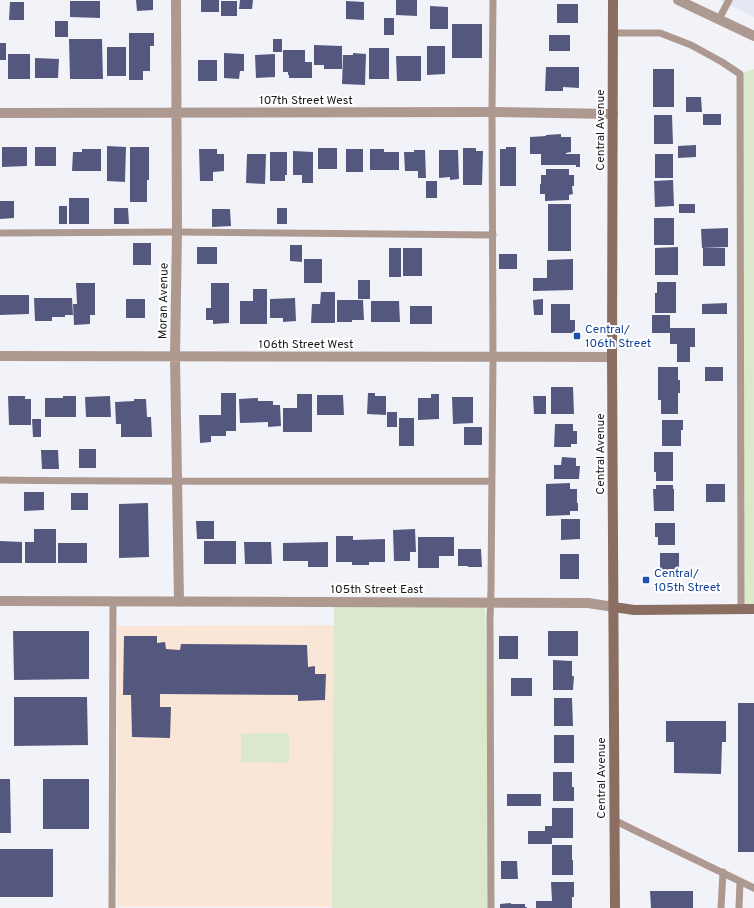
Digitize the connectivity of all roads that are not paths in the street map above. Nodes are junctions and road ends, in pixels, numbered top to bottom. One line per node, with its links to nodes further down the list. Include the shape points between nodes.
1 (176, 0): 11 (street, Moran Avenue)
2 (493, 0): 9 (lane)
3 (613, 0): 7 (main road, Central Avenue)
4 (678, 0): 6 (street)
5 (729, 0): 6 (lane)
6 (719, 19): 8 (street)
7 (613, 33): 12 (main road, Central Avenue); 29 (lane, via 660,33 691,45 740,74)
8 (754, 36)
9 (492, 112): 11 (street, 107th Street West); 12 (street, 107th Street West); 15 (lane)
10 (0, 113): 11 (street, 107th Street West)
11 (177, 113): 13 (street, Moran Avenue)
12 (613, 114): 19 (main road, Central Avenue)
13 (177, 232): 14 (lane); 15 (lane); 17 (street, Moran Avenue)
14 (0, 233)
15 (493, 235): 18 (lane)
16 (0, 356): 17 (street, 106th Street West)
17 (175, 357): 18 (street, 106th Street West); 21 (street, Moran Avenue)
18 (493, 357): 19 (street, 106th Street West); 22 (lane)
19 (612, 357): 27 (main road, Central Avenue)
20 (0, 480): 21 (lane)
21 (177, 480): 22 (lane); 25 (street, Moran Avenue)
22 (492, 482): 26 (lane)
23 (0, 601): 24 (street, 105th Street East)
24 (113, 602): 25 (street, 105th Street East); 34 (lane)
25 (179, 602): 26 (street, 105th Street East)
26 (490, 603): 27 (street, 105th Street East, via 588,603); 35 (lane)
27 (614, 607): 29 (main road, 105th Street East, via 634,610); 30 (main road, Central Avenue)
28 (754, 609): 29 (main road, 105th Street East)
29 (741, 610)
30 (614, 820): 31 (lane); 36 (main road, Central Avenue)
31 (723, 872): 32 (lane); 37 (lane)
32 (740, 881): 33 (lane); 38 (lane)
33 (754, 888)
34 (112, 908)
35 (491, 908)
36 (615, 908)
37 (721, 908)
38 (739, 908)

